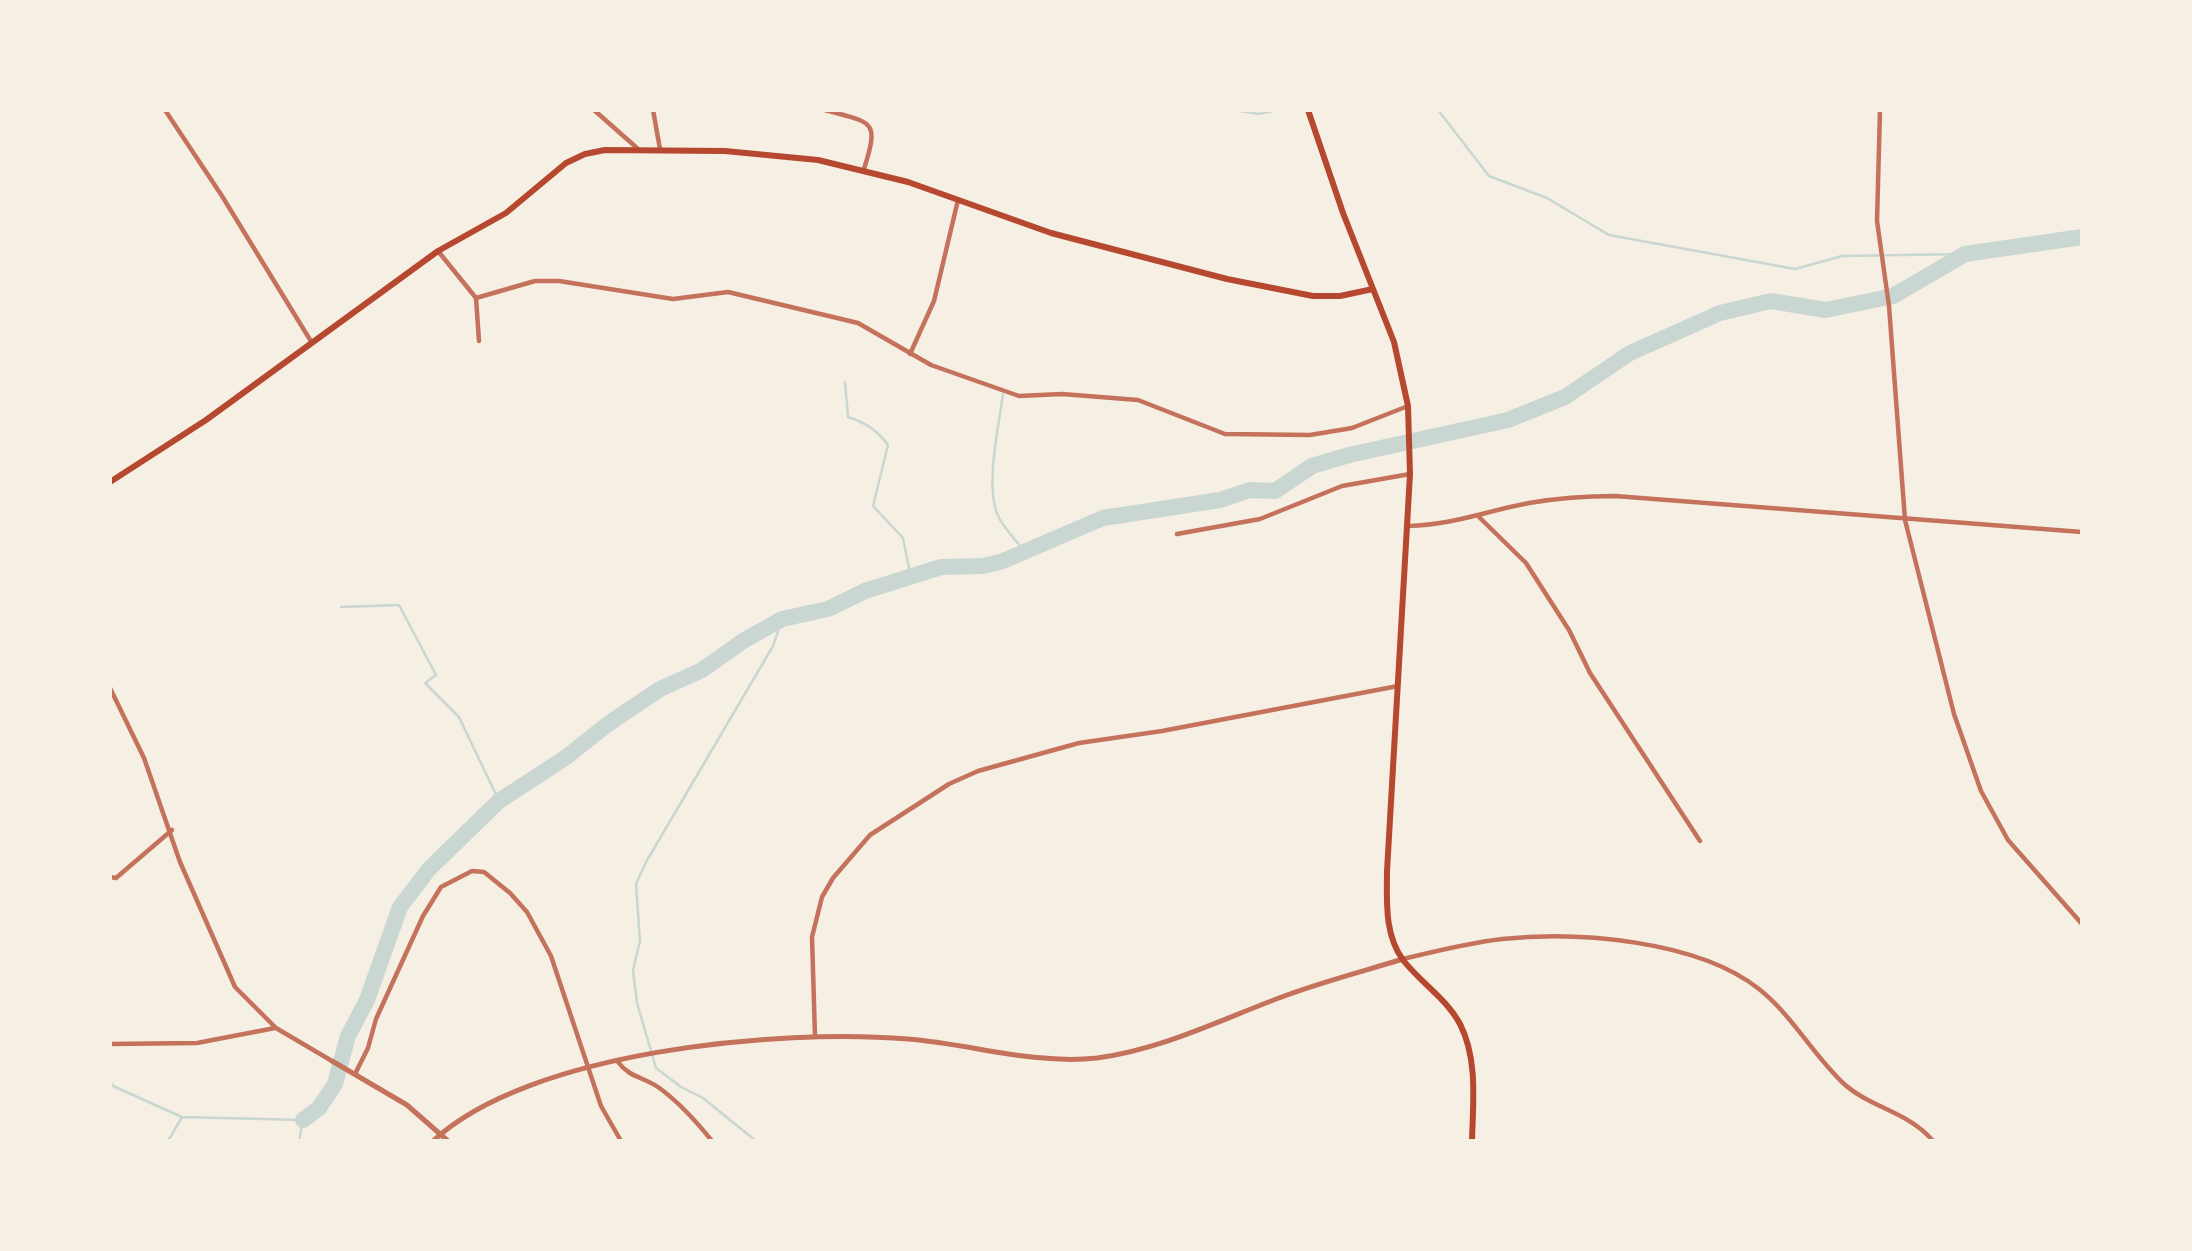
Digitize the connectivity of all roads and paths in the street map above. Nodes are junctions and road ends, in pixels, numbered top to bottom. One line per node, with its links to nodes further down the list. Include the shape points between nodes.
1 (165, 110): 15 (street)
2 (594, 110): 7 (street)
3 (653, 110): 8 (street)
4 (825, 110): 9 (street, via 870,128 873,136)
5 (1308, 110): 12 (main road)
6 (1880, 110): 21 (street, via 1877,221 1889,306)
7 (637, 148): 8 (main road); 11 (main road, via 595,152 566,163 506,213)
8 (660, 149): 9 (main road, via 788,156)
9 (863, 169): 10 (main road)
10 (958, 199): 12 (main road, via 1051,233 1284,292 1340,296); 16 (street, via 934,301)
11 (438, 251): 13 (street); 15 (main road)
12 (1373, 289): 17 (main road, via 1394,342)
13 (476, 298): 14 (street); 16 (street, via 535,281 673,299 729,292 858,323)
14 (479, 341)
15 (313, 344): 19 (main road)
16 (910, 354): 17 (street, via 1019,396 1138,400 1225,434 1310,435 1352,428)
17 (1408, 406): 18 (main road)
18 (1410, 474): 22 (main road); 24 (street, via 1342,486 1260,519)
19 (110, 482)
20 (1479, 517): 21 (street, via 1528,503 1601,496); 22 (street); 28 (street, via 1526,563 1590,673)
21 (1905, 520): 23 (street); 30 (street, via 1954,714 1981,791 2008,840)
22 (1408, 526): 25 (main road)
23 (2082, 532)
24 (1177, 534)
25 (1399, 686): 31 (main road, via 1387,902 1392,939); 33 (street, via 1079,743 978,771 949,784 870,835 822,897 812,937)
26 (110, 688): 27 (street)
27 (172, 830): 29 (street, via 128,869); 32 (street, via 180,863 235,987)
28 (1700, 841)
29 (110, 877)
30 (2082, 924)
31 (1403, 959): 33 (street, via 1323,983 1171,1040 1099,1057 1053,1060 908,1039); 44 (main road, via 1451,1009 1464,1034 1472,1060); 45 (street, via 1474,943 1538,937 1624,942 1678,953 1756,987 1847,1086 1917,1124)
32 (276, 1028): 34 (street, via 197,1043); 35 (street)
33 (815, 1035): 36 (street, via 742,1040)
34 (110, 1044)
35 (332, 1061): 38 (street)
36 (618, 1062): 37 (street); 43 (street, via 626,1073 676,1101)
37 (588, 1067): 38 (street, via 542,937 510,893 484,872 472,871 441,887 423,916); 39 (street, via 490,1100); 42 (street, via 601,1107)
38 (355, 1074): 39 (street, via 407,1105)
39 (441, 1133): 40 (street); 41 (street)
40 (433, 1141)
41 (448, 1141)
42 (621, 1141)
43 (712, 1141)
44 (1472, 1141)
45 (1933, 1141)

